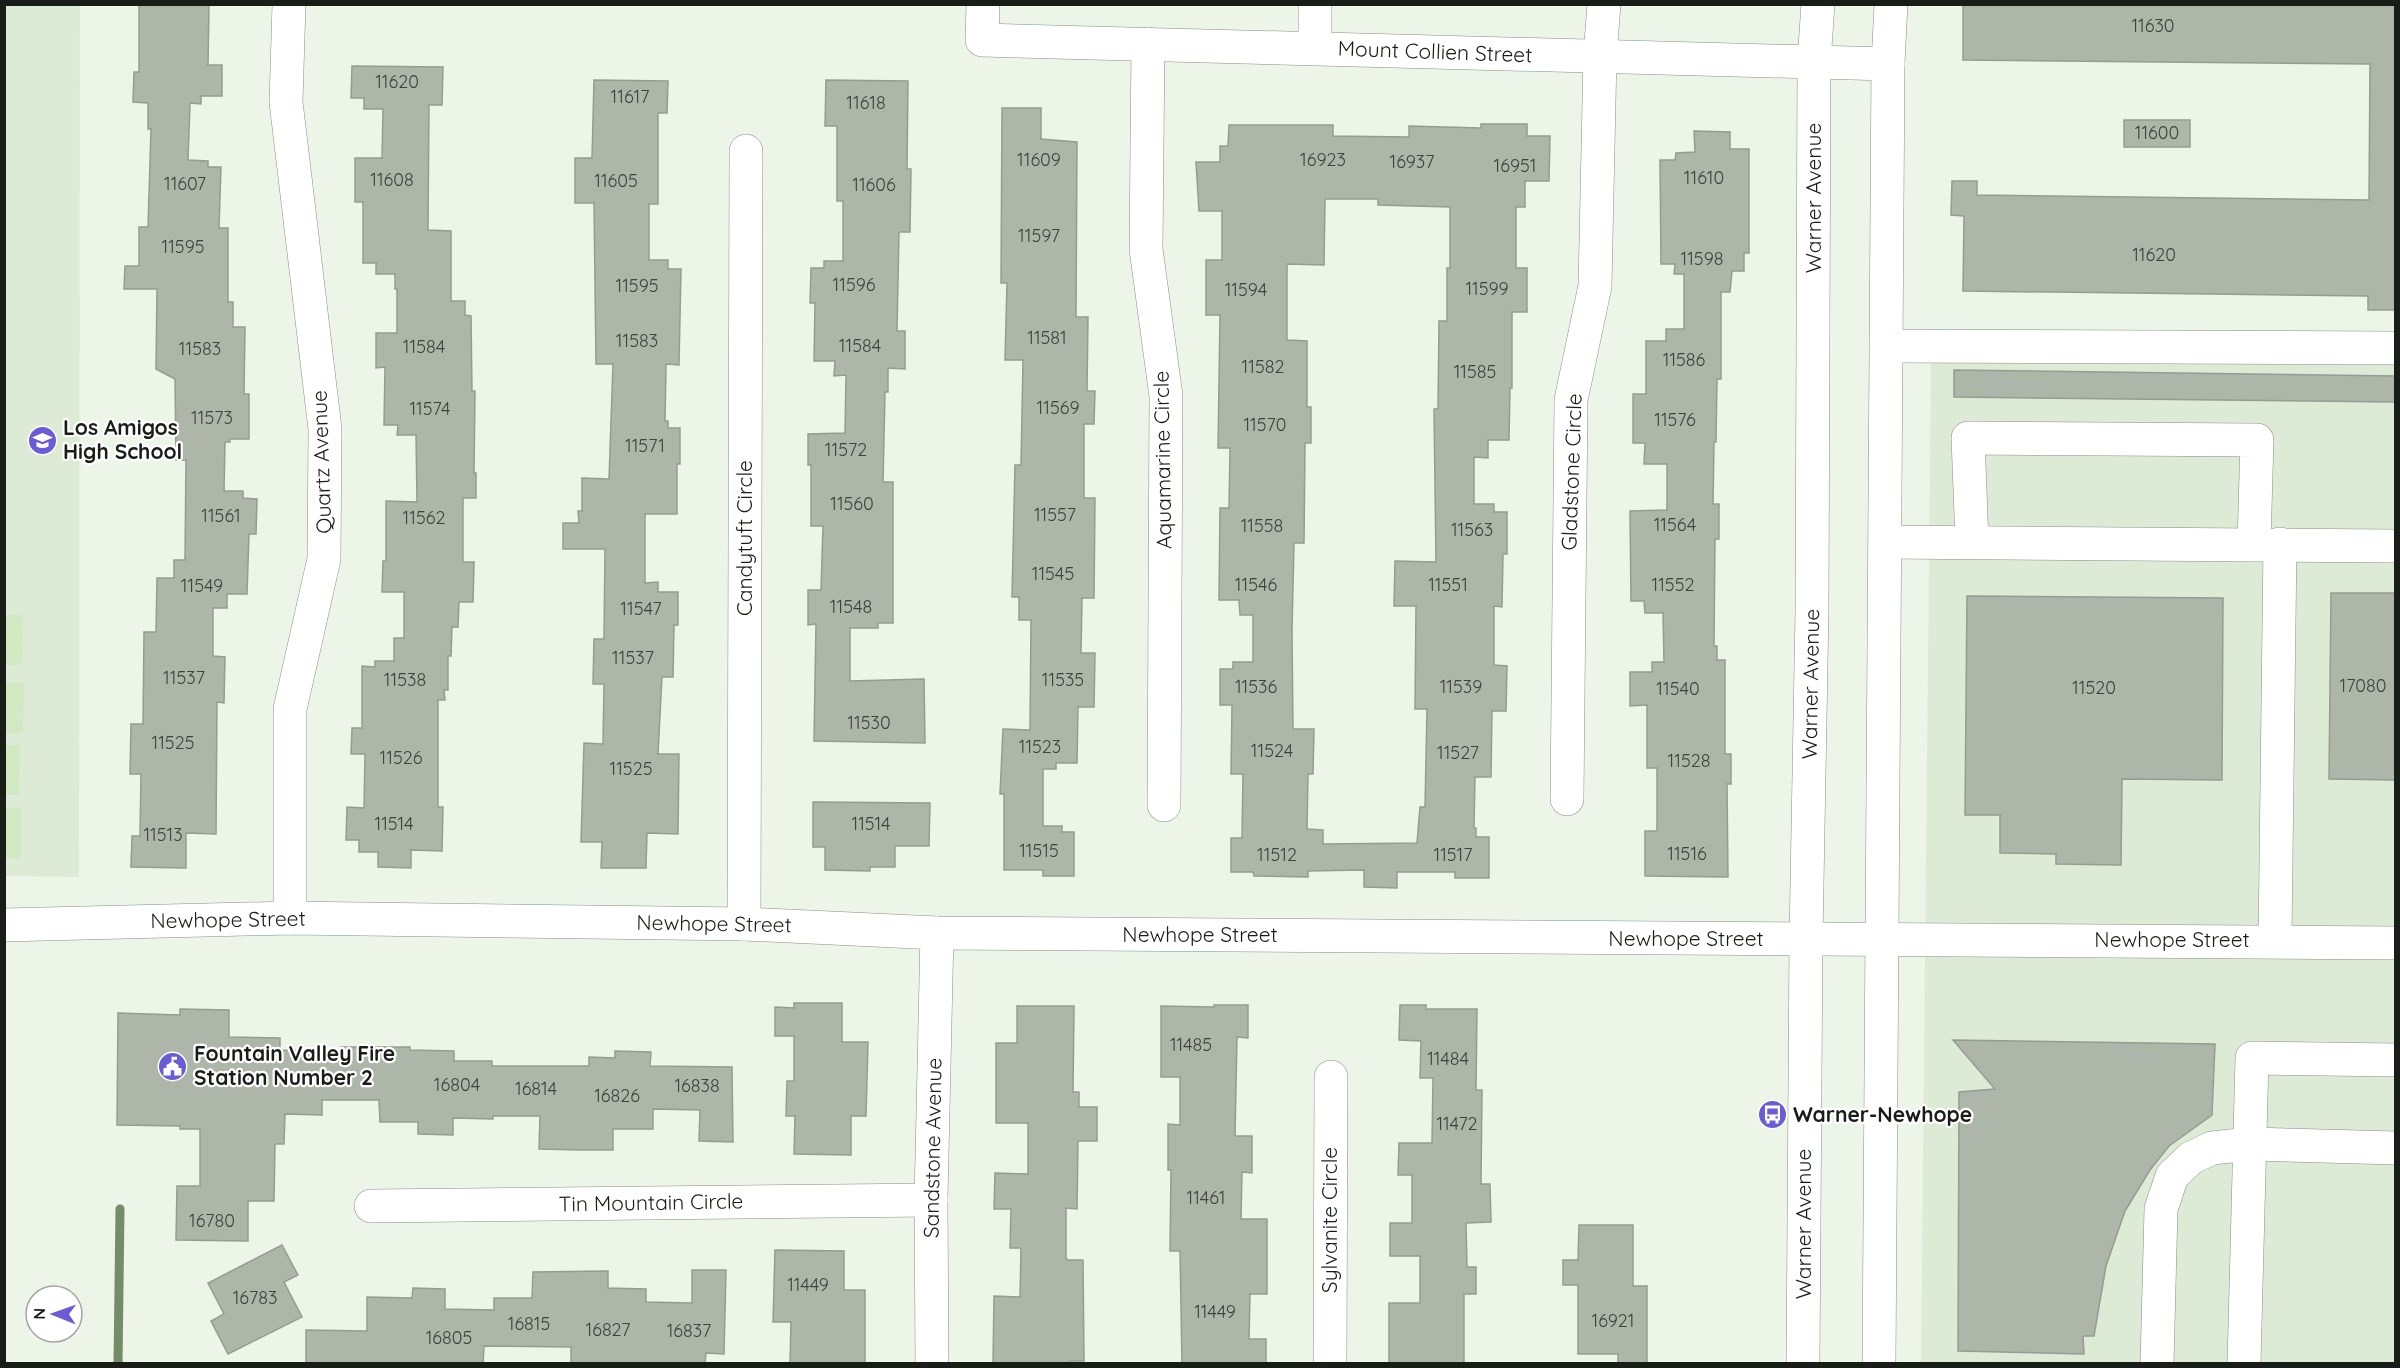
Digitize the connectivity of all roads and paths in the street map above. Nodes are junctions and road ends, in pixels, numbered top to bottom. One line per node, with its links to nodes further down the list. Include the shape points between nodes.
1 (289, 4): 21 (street, Quartz Avenue, via 286,102 326,429 324,559 290,708)
2 (983, 4): 7 (street, Mount Collien Street, via 982,40)
3 (1315, 4): 8 (street)
4 (1604, 4): 9 (street, Gladstone Circle)
5 (1818, 4): 10 (street, Warner Avenue)
6 (1891, 4): 11 (street)
7 (1148, 44): 8 (street, Mount Collien Street); 20 (street, Aquamarine Circle, via 1146,249 1166,396)
8 (1315, 48): 9 (street, Mount Collien Street)
9 (1600, 56): 10 (street, Mount Collien Street); 19 (street, Gladstone Circle, via 1595,286 1571,400)
10 (1814, 62): 11 (street, Mount Collien Street); 25 (street, Warner Avenue)
11 (1888, 64): 13 (street)
12 (747, 151): 22 (street, Candytuft Circle)
13 (1887, 346): 14 (street); 15 (street)
14 (2396, 348)
15 (1886, 542): 16 (street); 26 (street)
16 (1972, 542): 17 (street); 17 (street, via 1968,438 2257,440)
17 (2267, 544): 18 (street); 27 (street)
18 (2396, 546)
19 (1567, 799)
20 (1164, 805)
21 (290, 918): 22 (street, Newhope Street); 23 (street, Newhope Street)
22 (744, 924): 24 (street, Newhope Street)
23 (4, 925)
24 (937, 933): 25 (street, Newhope Street); 33 (street, Sandstone Avenue)
25 (1806, 939): 26 (street, Newhope Street); 37 (street, Warner Avenue)
26 (1883, 940): 27 (street, Newhope Street); 38 (street)
27 (2275, 940): 28 (street, Newhope Street)
28 (2396, 943)
29 (2396, 1060): 31 (street, via 2252,1058)
30 (1331, 1077): 36 (street, Sylvanite Circle)
31 (2250, 1144): 32 (street); 39 (street, via 2212,1148 2191,1158 2172,1176 2161,1209); 40 (street)
32 (2396, 1148)
33 (931, 1200): 34 (street, Tin Mountain Circle); 35 (street, Sandstone Avenue)
34 (371, 1206)
35 (932, 1364)
36 (1330, 1364)
37 (1803, 1364)
38 (1879, 1364)
39 (2157, 1364)
40 (2244, 1364)

